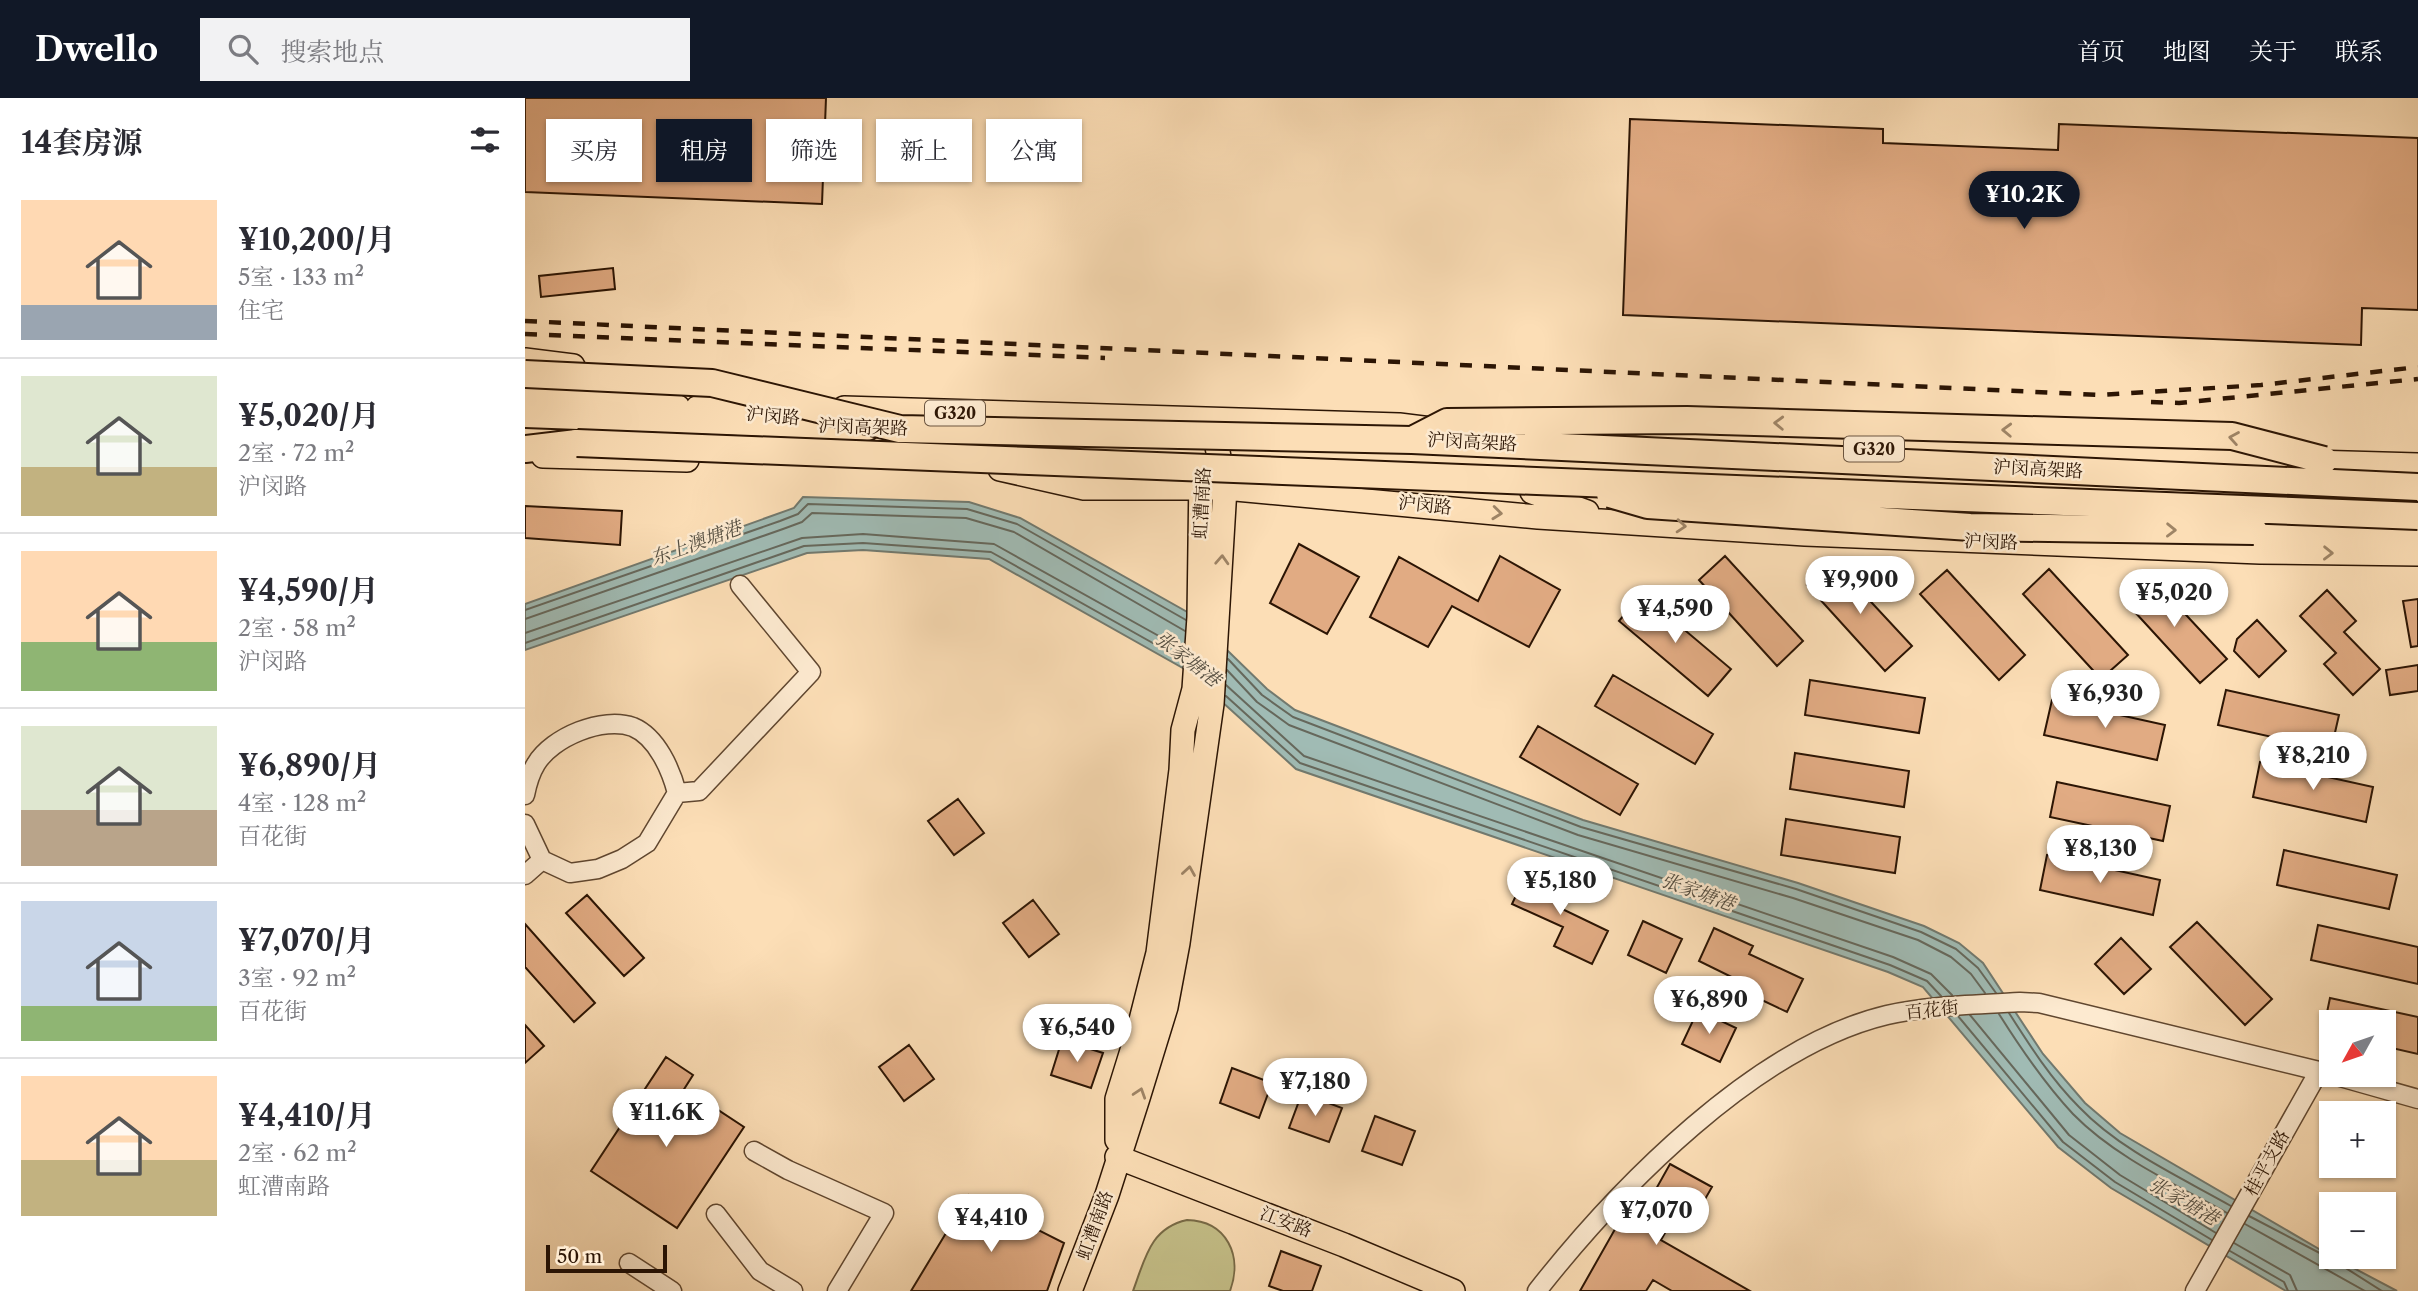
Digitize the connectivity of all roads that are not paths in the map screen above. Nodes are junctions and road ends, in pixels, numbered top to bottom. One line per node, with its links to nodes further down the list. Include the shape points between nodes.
1 (525, 359): 3 (main road, bridge)
2 (525, 374): 3 (highway, bridge)
3 (712, 383): 8 (highway, bridge)
4 (525, 399): 5 (main road, 沪闵路 / G320)
5 (697, 408): 7 (main road, 沪闵路 / G320, via 773,405); 13 (main road, 沪闵路)
6 (525, 414): 8 (highway, 沪闵高架路, bridge)
7 (1212, 421): 9 (main road, 沪闵路 / G320, via 1399,425); 13 (main road, 虹漕南路)
8 (900, 429): 10 (highway, 沪闵高架路, bridge)
9 (1478, 435): 13 (main road, 沪闵路, via 1400,444); 17 (main road, 沪闵路 / G320)
10 (1412, 440): 16 (highway, one-way to 10, bridge, via 2232,436 1687,420 1447,422); 22 (highway, 沪闵高架路, bridge)
11 (525, 441): 12 (highway, 沪闵高架路)
12 (577, 443): 14 (highway); 21 (highway, 沪闵高架路, bridge)
13 (1212, 444): 19 (main road, 虹漕南路); 20 (main road, 虹漕南路)
14 (525, 449)
15 (525, 456): 19 (main road, 沪闵路, via 1000,469 1084,488)
16 (2324, 460): 17 (main road, 沪闵路 / G320); 18 (main road, 沪闵路 / G320)
17 (2271, 461): 22 (main road, via 2316,472)
18 (2418, 465)
19 (1200, 480): 20 (main road, 沪闵路); 32 (main road, 虹漕南路)
20 (1224, 482): 23 (main road, 沪闵路); 25 (main road, 沪闵路); 32 (main road, 虹漕南路, one-way to 20)
21 (1568, 482): 26 (highway, 沪闵高架路, bridge); 28 (highway, one-way to 28, bridge, via 1648,505 1970,527)
22 (2418, 485)
23 (1469, 489): 24 (main road, 沪闵路); 25 (main road, 沪闵路)
24 (1532, 492): 27 (main road); 28 (main road, 沪闵路)
25 (1356, 498): 27 (main road, 沪闵路, one-way to 27)
26 (2418, 518): 28 (main road, 沪闵路)
27 (1613, 522): 30 (main road, 沪闵路, one-way to 30, via 1805,534)
28 (2256, 522): 29 (highway, via 2298,531)
29 (2418, 537)
30 (2418, 554)
31 (740, 584): 33 (street, via 811,672 699,791)
32 (1208, 623): 42 (main road, 虹漕南路, via 1183,730 1157,953 1117,1099); 42 (main road, 虹漕南路, one-way to 32, via 1166,1007 1212,705)
33 (677, 793): 34 (street, via 670,767 652,744 633,727 610,724 584,727 560,742 536,762); 36 (street, via 647,843 622,859 570,873)
34 (525, 794)
35 (525, 824): 36 (street)
36 (542, 860): 37 (street)
37 (525, 875)
38 (2319, 1071): 50 (street, 百花街, via 2074,1010 2020,1002 1887,1015 1786,1060 1705,1117 1617,1196); 51 (street, 桂平支路)
39 (2376, 1087): 40 (street, 百花街)
40 (2418, 1099)
41 (754, 1151): 47 (street, via 884,1213)
42 (1117, 1157): 48 (main road, 虹漕南路); 49 (main road, 江安路)
43 (716, 1214): 46 (street, via 760,1270)
44 (629, 1263): 45 (street)
45 (672, 1291)
46 (793, 1291)
47 (837, 1291)
48 (1070, 1291)
49 (1453, 1291)
50 (1537, 1291)
51 (2195, 1291)

